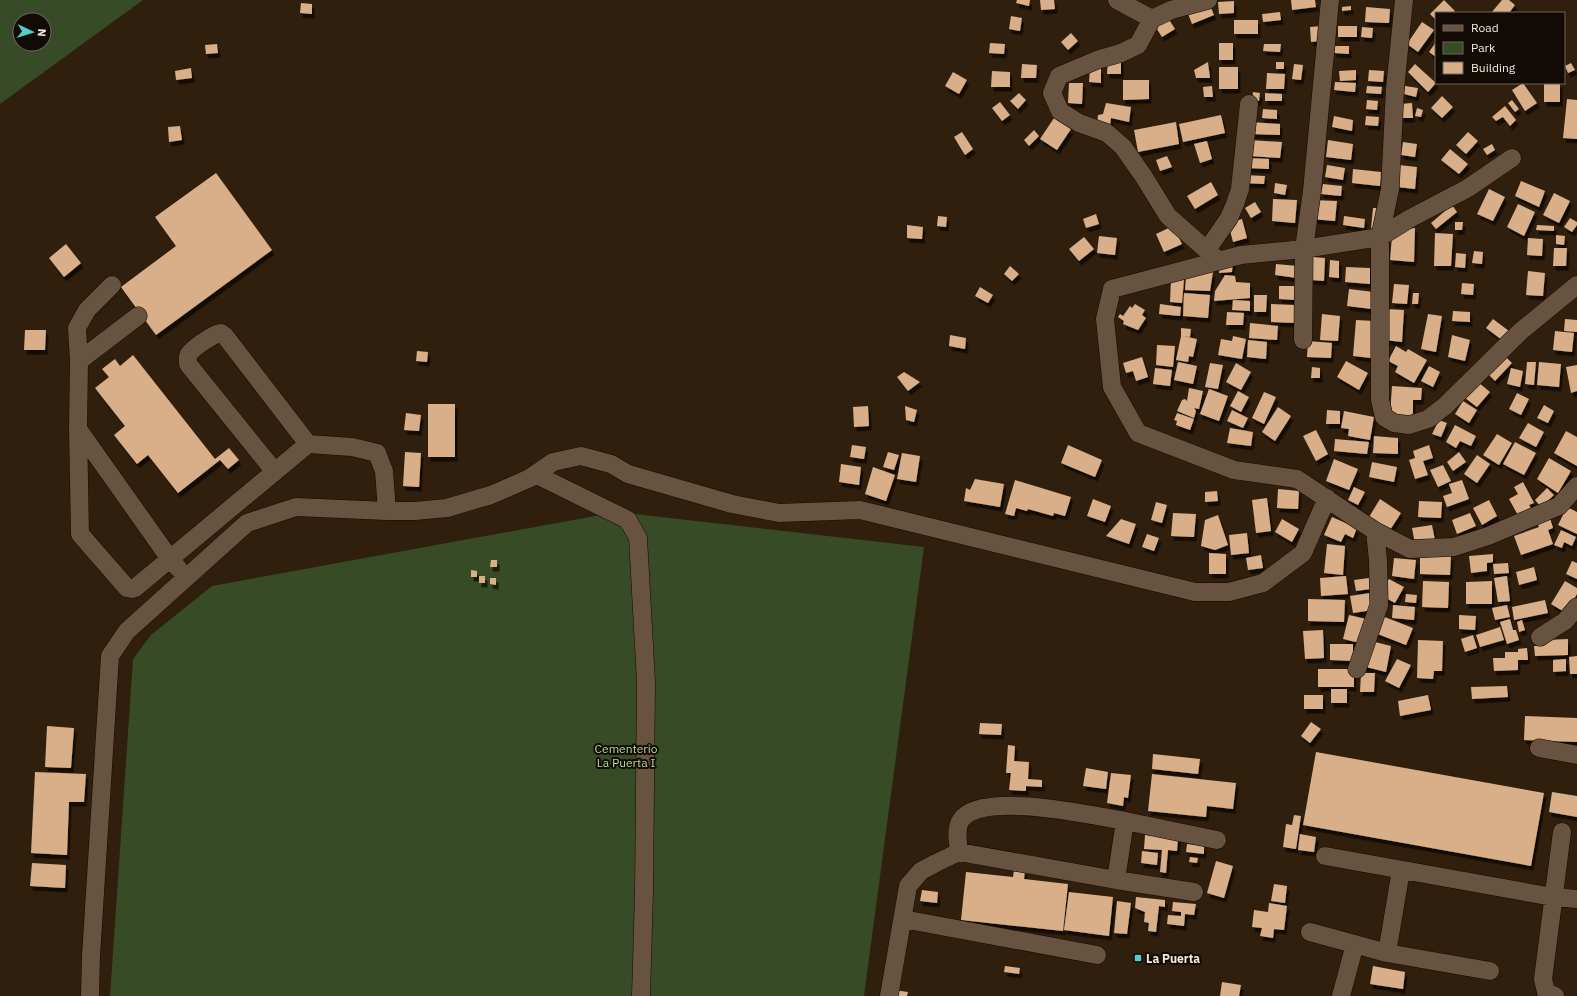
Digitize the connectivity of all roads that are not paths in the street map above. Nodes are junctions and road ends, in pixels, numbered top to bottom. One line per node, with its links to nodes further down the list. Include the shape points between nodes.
1 (1117, 0): 5 (street)
2 (1208, 0): 5 (street)
3 (1330, 0): 9 (street)
4 (1404, 0): 8 (street, via 1390,189)
5 (1152, 18): 10 (street, via 1138,45 1059,76 1052,93 1060,111 1079,124 1107,134 1123,147 1168,216)
6 (1249, 104): 10 (street, via 1240,189)
7 (1512, 158): 8 (street, via 1468,188)
8 (1380, 236): 9 (street); 12 (street, via 1380,400 1384,417 1394,423 1409,425 1428,419 1445,406 1521,332)
9 (1304, 249): 10 (street); 14 (street)
10 (1213, 256): 21 (street, via 1112,289 1105,319 1112,387 1138,433 1234,470 1297,479)
11 (112, 285): 15 (street, via 87,310 77,328)
12 (1577, 285)
13 (138, 316): 15 (street)
14 (1303, 340)
15 (79, 361): 16 (street)
16 (78, 429): 24 (street); 24 (street, via 80,534 126,588 135,588)
17 (308, 444): 18 (street); 18 (street, via 225,336 221,333 215,334 190,353 188,364); 22 (street, via 352,447 377,453 384,471)
18 (275, 472): 24 (street)
19 (535, 474): 21 (street, via 553,462 581,456 611,464 628,474 732,504 779,513 860,510 1195,592 1228,592 1263,583 1303,553); 22 (street, via 491,495 447,508); 48 (street, via 628,520 638,538 646,682)
20 (1577, 486): 23 (street, via 1559,506 1488,536 1454,547 1410,549)
21 (1326, 498): 23 (street)
22 (388, 511): 25 (street, via 296,507 268,516 247,523)
23 (1375, 531): 28 (street, via 1379,604)
24 (170, 559): 25 (street)
25 (186, 578): 47 (street, via 127,631 110,656)
26 (1577, 607): 27 (street, via 1565,621)
27 (1540, 637)
28 (1357, 669)
29 (1539, 748): 30 (street)
30 (1577, 755)
31 (1125, 821): 33 (street); 34 (street, via 1022,805 995,805 971,812 962,818 958,828); 37 (street)
32 (1562, 832): 39 (street)
33 (1217, 840)
34 (959, 852): 37 (street); 41 (street, via 921,872 908,886)
35 (1326, 856): 36 (street)
36 (1401, 870): 39 (street); 44 (street)
37 (1116, 880): 38 (street)
38 (1194, 892)
39 (1553, 897): 40 (street); 51 (street, via 1543,979 1546,992)
40 (1577, 899)
41 (903, 919): 45 (street); 49 (street)
42 (1310, 932): 43 (street)
43 (1355, 944): 44 (street); 50 (street)
44 (1387, 953): 46 (street)
45 (1097, 955)
46 (1490, 971)
47 (90, 996)
48 (641, 996)
49 (889, 996)
50 (1341, 996)
51 (1555, 996)

